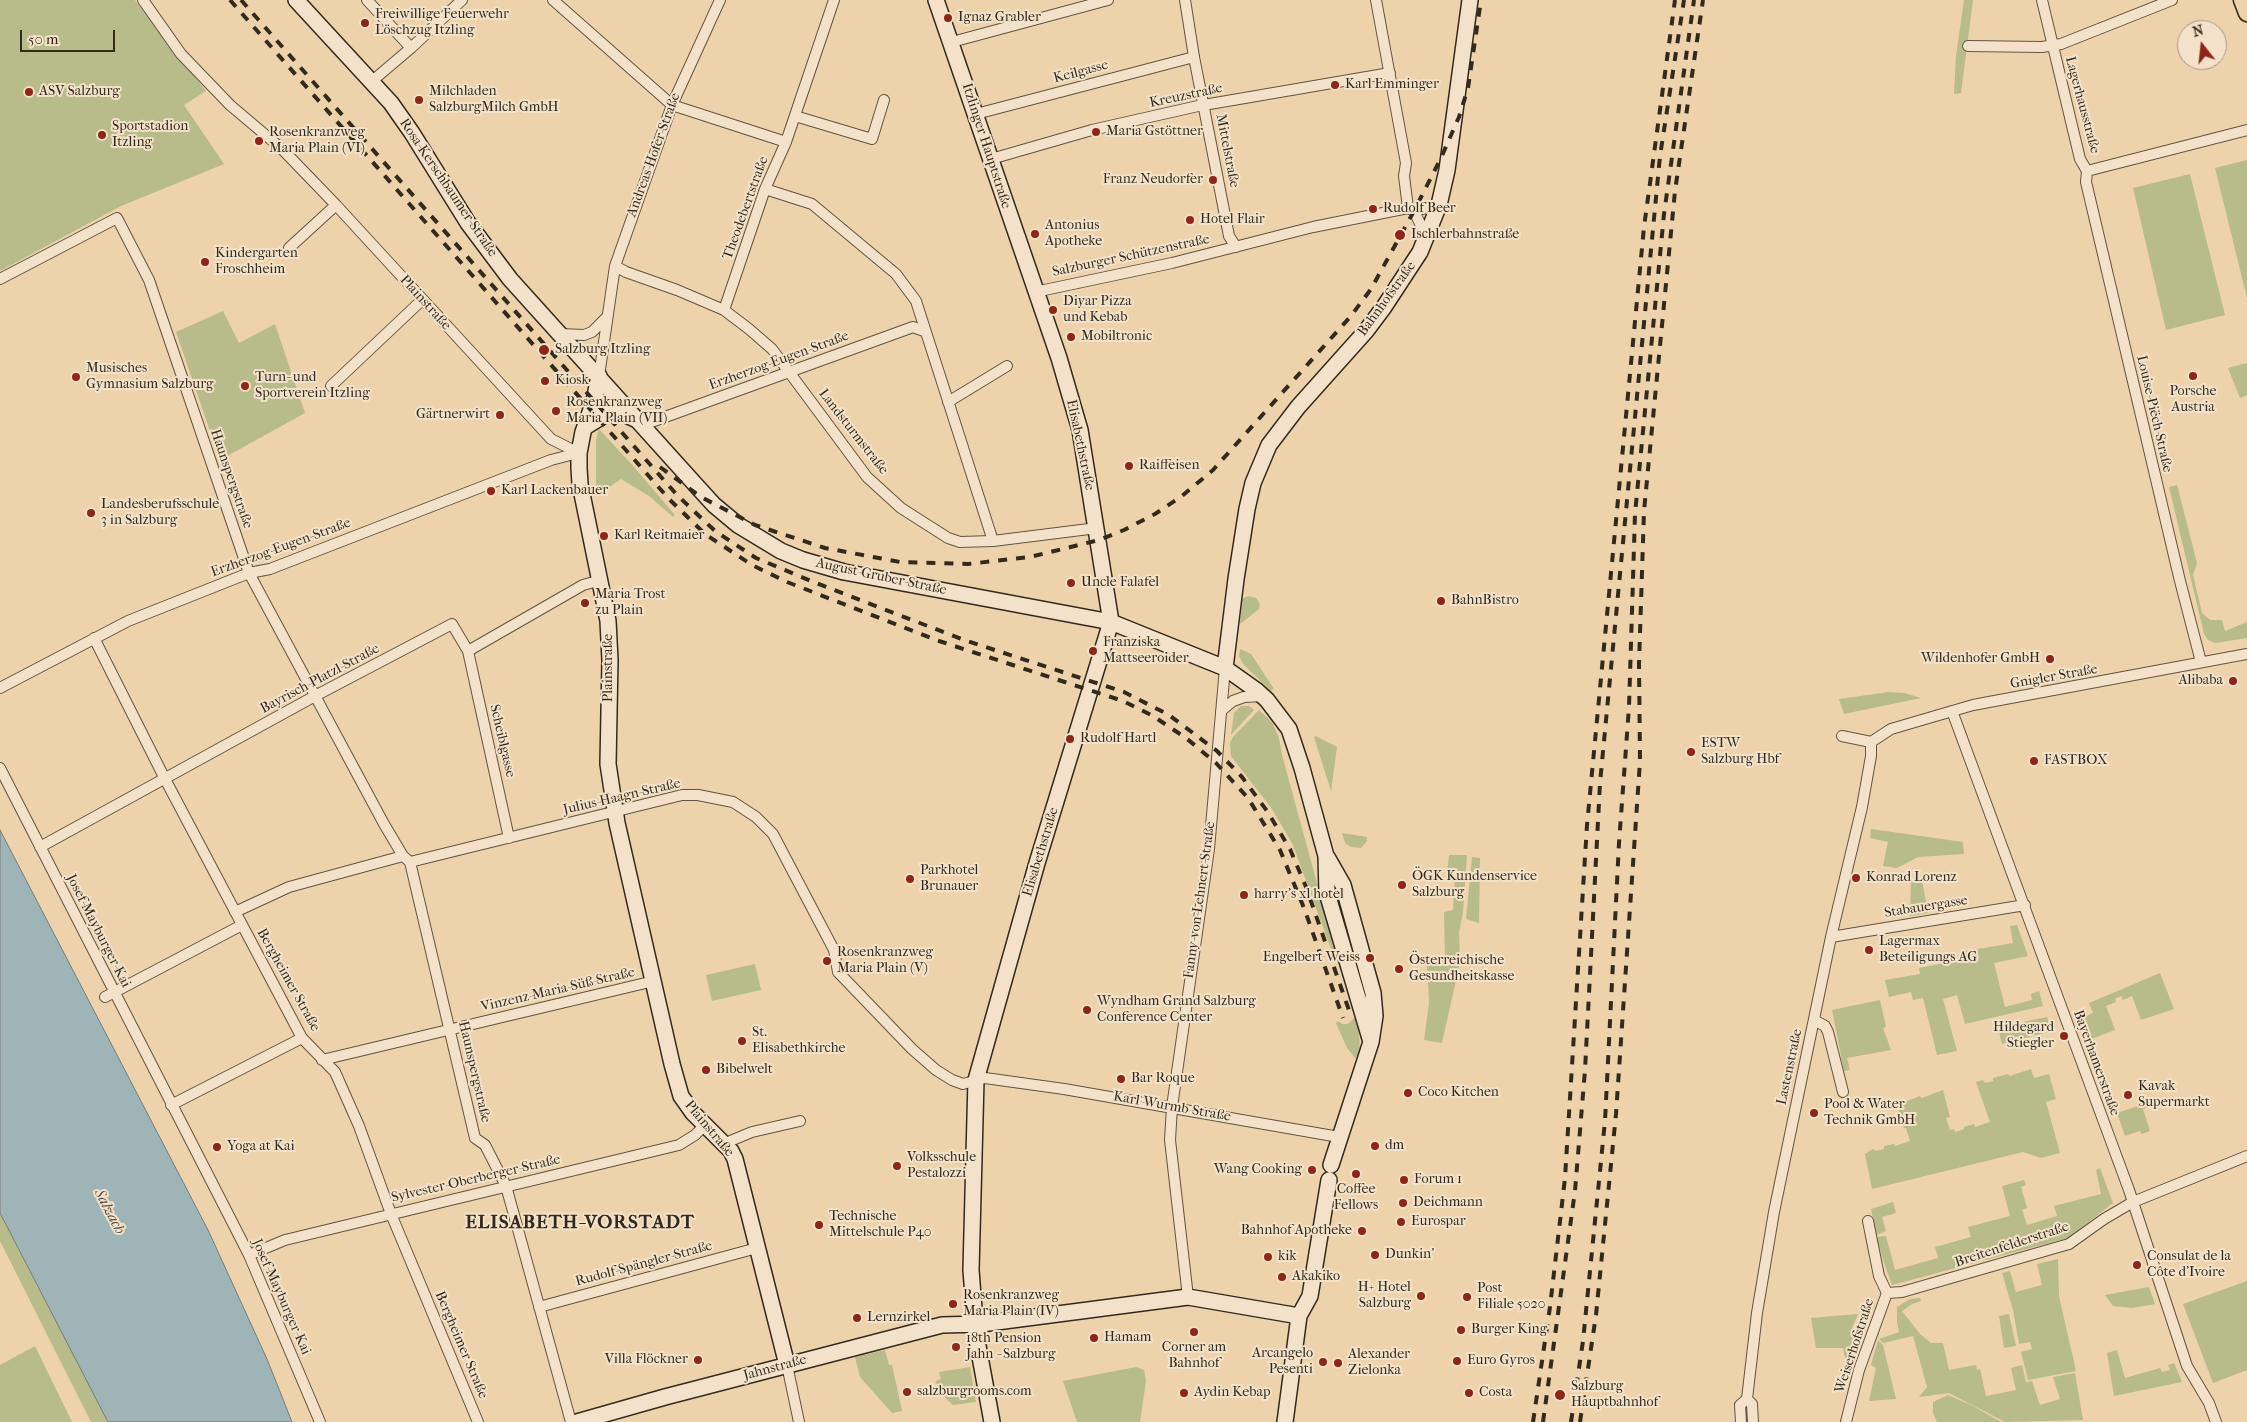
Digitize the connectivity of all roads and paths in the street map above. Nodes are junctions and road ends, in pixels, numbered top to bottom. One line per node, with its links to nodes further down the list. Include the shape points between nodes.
1 (143, 0): 34 (street, Plainstraße, via 180,54 230,105 282,149)
2 (296, 0): 23 (street, Rosa-Kerschbaumer-Straße)
3 (367, 0): 20 (street)
4 (462, 0): 20 (street)
5 (553, 0): 25 (street)
6 (720, 0): 25 (street, Andreas-Hofer-Straße)
7 (834, 0): 28 (street, Theodebertstraße)
8 (936, 0): 17 (street, Itzlinger Hauptstraße)
9 (1108, 0): 17 (street)
10 (1185, 0): 21 (street, Mittelstraße)
11 (1376, 0): 22 (street)
12 (1470, 0): 35 (street, Bahnhofstraße, via 1447,170)
13 (2042, 0): 19 (street, Lagerhausstraße)
14 (2172, 0): 19 (street)
15 (2242, 0): 16 (main road)
16 (2247, 13)
17 (952, 42): 27 (street, Itzlinger Hauptstraße)
18 (1968, 46): 19 (street)
19 (2052, 46): 32 (street, Lagerhausstraße, via 2080,159)
20 (411, 48): 23 (street)
21 (1194, 57): 26 (street, Mittelstraße); 27 (street, Keilgasse)
22 (1390, 73): 26 (street, Kreuzstraße); 36 (street)
23 (371, 82): 47 (street, Rosa-Kerschbaumer-Straße, via 412,133 491,254)
24 (884, 100): 28 (street, via 872,139)
25 (672, 105): 30 (street); 40 (street, Andreas-Hofer-Straße)
26 (1204, 105): 31 (street, Kreuzstraße, via 1092,130); 38 (street, Mittelstraße, via 1230,236)
27 (976, 114): 31 (street, Itzlinger Hauptstraße)
28 (795, 116): 30 (street, Theodebertstraße)
29 (2247, 130): 32 (street)
30 (786, 142): 33 (street, Theodebertstraße)
31 (991, 160): 42 (street, Itzlinger Hauptstraße)
32 (2087, 171): 65 (street, Louise-Piëch-Straße, via 2087,188)
33 (765, 189): 44 (street, Theodebertstraße); 46 (street, via 812,204 896,274 916,301)
34 (336, 205): 39 (street); 43 (street, Plainstraße)
35 (1439, 205): 36 (street, Salzburger Schützenstraße); 37 (street, Bahnhofstraße)
36 (1411, 210): 37 (street); 38 (street, Salzburger Schützenstraße, via 1313,228)
37 (1426, 236): 56 (street, Bahnhofstraße, via 1404,278 1366,330 1276,435 1258,470)
38 (1236, 247): 42 (street, Salzburger Schützenstraße)
39 (288, 248)
40 (615, 266): 44 (street, Landsturmstraße); 45 (street, Andreas-Hofer-Straße)
41 (0, 279): 59 (street, Haunspergstraße, via 117,218 148,280)
42 (1035, 292): 57 (street, Elisabethstraße, via 1080,430)
43 (422, 300): 51 (street); 55 (street, Plainstraße, via 551,438)
44 (724, 310): 49 (street, Landsturmstraße, via 772,349)
45 (607, 316): 47 (street, via 592,332); 50 (street, Andreas-Hofer-Straße)
46 (924, 331): 49 (street, Erzherzog-Eugen-Straße, via 913,327); 52 (street)
47 (560, 334): 50 (street, Rosa-Kerschbaumer-Straße)
48 (1007, 366): 52 (street)
49 (790, 372): 53 (street, Erzherzog-Eugen-Straße); 58 (street, Landsturmstraße, via 867,477 901,508 948,538 960,542)
50 (599, 376): 53 (street, August-Gruber-Straße); 54 (street, Andreas-Hofer-Straße)
51 (331, 386)
52 (948, 402): 58 (street)
53 (641, 424): 54 (street, via 622,413 612,412); 61 (street, August-Gruber-Straße, via 714,505 762,540 803,560 844,572)
54 (585, 427): 55 (street, Andreas-Hofer-Straße)
55 (579, 453): 59 (street, Erzherzog-Eugen-Straße, via 542,464 270,569); 60 (street, Plainstraße, via 580,484)
56 (1247, 509): 66 (street, Fanny-von-Lehnert-Straße)
57 (1097, 528): 58 (street, Landsturmstraße); 61 (street, Elisabethstraße)
58 (993, 541)
59 (249, 573): 62 (street, Erzherzog-Eugen-Straße, via 128,621); 68 (street, Haunspergstraße)
60 (601, 580): 63 (street, via 583,584); 76 (street, Plainstraße, via 608,621 608,764)
61 (1110, 622): 66 (street, August-Gruber-Straße); 90 (street, Elisabethstraße)
62 (94, 638): 67 (street, Erzherzog-Eugen-Straße); 75 (street, Bergheimer Straße)
63 (468, 651): 68 (street, Bayrisch-Platzl-Straße, via 452,624); 77 (street, Scheiblgasse)
64 (2247, 654): 65 (street, Gnigler Straße)
65 (2201, 662): 71 (street, Gnigler Straße)
66 (1225, 668): 69 (street, August-Gruber-Straße); 70 (street, Fanny-von-Lehnert-Straße)
67 (0, 688)
68 (315, 696): 75 (street, Bayrisch-Platzl-Straße); 79 (street, Haunspergstraße, via 384,824)
69 (1263, 696): 70 (street, via 1244,697); 96 (street, August-Gruber-Straße, via 1281,717 1294,741 1326,856 1326,893 1371,1042)
70 (1220, 711): 93 (street, Fanny-von-Lehnert-Straße, via 1209,849)
71 (1952, 711): 73 (street, Gnigler Straße, via 1891,729); 80 (street, Bayerhamerstraße)
72 (1842, 736): 73 (street)
73 (1871, 742): 83 (street, Lastenstraße, via 1862,807)
74 (0, 768): 78 (street, Josef-Mayburger-Kai)
75 (165, 779): 78 (street, Bayrisch-Platzl-Straße); 81 (street, Bergheimer Straße)
76 (615, 812): 77 (street, Julius-Haagn-Straße); 84 (street, Plainstraße); 90 (street, Julius-Haagn-Straße, via 682,795 716,798 744,808 773,834 834,950 838,972 887,1025 936,1070 963,1084)
77 (509, 838): 79 (street, Julius-Haagn-Straße)
78 (40, 847): 85 (street, Josef-Mayburger-Kai)
79 (407, 859): 81 (street, Julius-Haagn-Straße, via 289,887); 87 (street, Haunspergstraße)
80 (2025, 905): 83 (street, Stabauergasse); 102 (street, Bayerhamerstraße)
81 (236, 912): 82 (street, Bergheimer Straße)
82 (242, 925): 85 (street); 88 (street, Bergheimer Straße)
83 (1831, 936): 86 (street, Lastenstraße)
84 (654, 981): 87 (street, Vinzenz-Maria-Süß-Straße); 95 (street, Plainstraße, via 681,1096)
85 (109, 995): 92 (street, Josef-Mayburger-Kai)
86 (1814, 1020): 91 (street, via 1825,1026 1828,1032); 113 (street, Lastenstraße, via 1773,1222 1757,1313)
87 (450, 1029): 89 (street, Vinzenz-Maria-Süß-Straße); 101 (street, Haunspergstraße, via 475,1138 485,1145)
88 (302, 1038): 89 (street, Bergheimer Straße); 92 (street)
89 (322, 1060): 103 (street, Bergheimer Straße, via 335,1072)
90 (976, 1080): 93 (street, Karl-Wurmb-Straße, via 985,1078); 111 (street, Elisabethstraße, via 971,1220)
91 (1843, 1092)
92 (171, 1105): 106 (street, Josef-Mayburger-Kai)
93 (1172, 1107): 96 (street, Karl-Wurmb-Straße); 108 (street, Fanny-von-Lehnert-Straße, via 1170,1140)
94 (800, 1121): 97 (street, via 752,1132)
95 (705, 1125): 97 (street, Plainstraße); 101 (street, Sylvester-Oberberger-Straße, via 679,1145)
96 (1339, 1137): 99 (street)
97 (723, 1144): 105 (street, Plainstraße, via 735,1159)
98 (2247, 1156): 102 (street, Breitenfelderstraße)
99 (1331, 1165)
100 (1328, 1180): 110 (street, via 1310,1296)
101 (506, 1186): 103 (street, Sylvester-Oberberger-Straße); 109 (street, Haunspergstraße)
102 (2132, 1202): 107 (street, Breitenfelderstraße, via 2069,1244 1902,1292); 124 (street, Bayerhamerstraße, via 2187,1366 2209,1403)
103 (391, 1214): 106 (street, Sylvester-Oberberger-Straße, via 284,1240); 115 (street, Bergheimer Straße)
104 (1868, 1221): 107 (street, Weiserhofstraße, via 1879,1276)
105 (757, 1248): 109 (street, Rudolf-Spängler-Straße); 112 (street, Plainstraße)
106 (249, 1255): 114 (street, Josef-Mayburger-Kai)
107 (1887, 1293): 123 (street, Weiserhofstraße, via 1859,1370)
108 (1188, 1297): 110 (street, Jahnstraße); 111 (street, Jahnstraße)
109 (539, 1307): 116 (street, Haunspergstraße)
110 (1299, 1316): 120 (street)
111 (975, 1323): 112 (street, Jahnstraße, via 942,1325); 119 (street, Elisabethstraße)
112 (786, 1365): 117 (street, Jahnstraße); 118 (street, Plainstraße)
113 (1747, 1399): 121 (street, Lastenstraße, via 1740,1405); 122 (street, Lastenstraße, via 1752,1404)
114 (320, 1422)
115 (478, 1422)
116 (571, 1422)
117 (577, 1422)
118 (799, 1422)
119 (992, 1422)
120 (1284, 1422)
121 (1741, 1422)
122 (1753, 1422)
123 (1846, 1422)
124 (2216, 1422)

